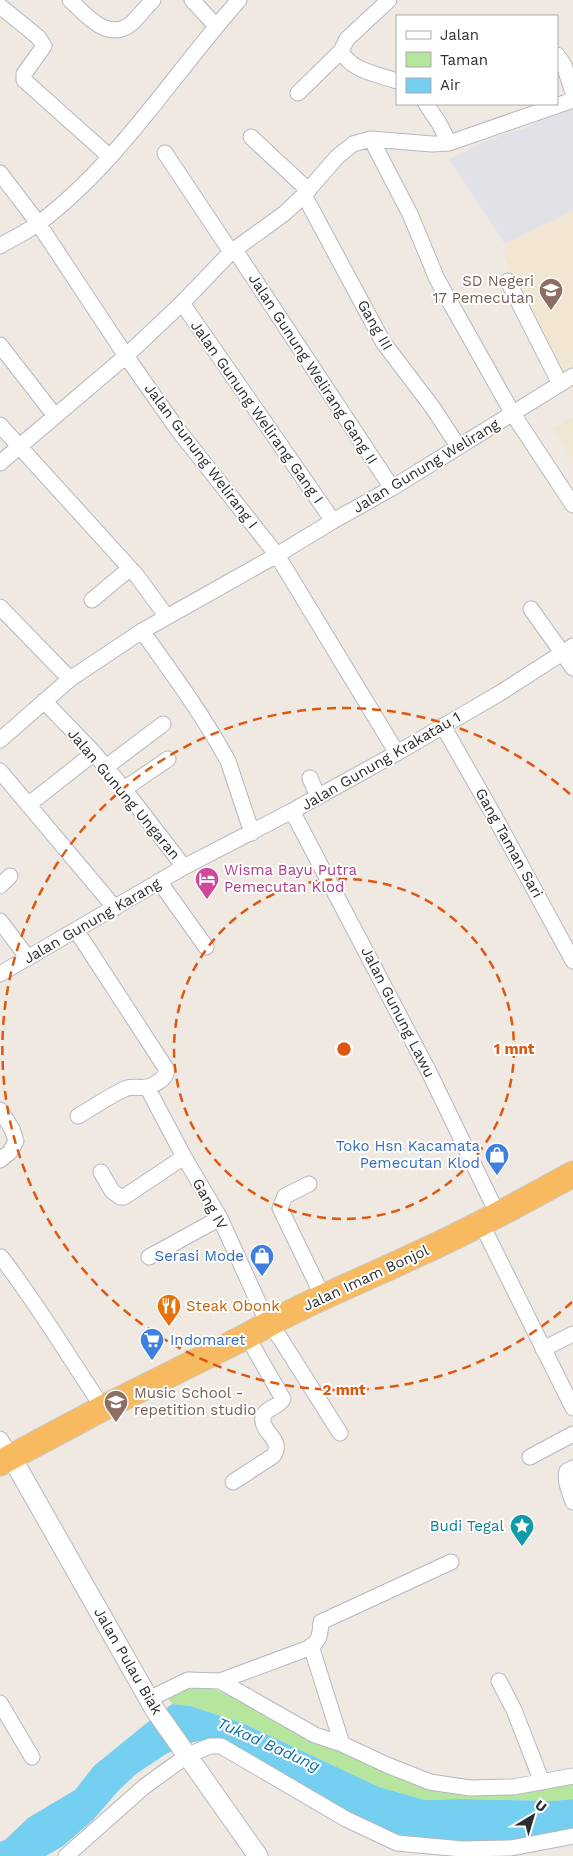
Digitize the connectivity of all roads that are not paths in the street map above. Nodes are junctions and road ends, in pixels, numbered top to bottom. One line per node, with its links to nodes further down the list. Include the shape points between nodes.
1 (70, 0): 2 (street, via 100,27 117,30 132,23)
2 (153, 0)
3 (192, 0): 7 (street)
4 (239, 0): 7 (street)
5 (389, 0): 8 (street, via 346,39)
6 (0, 6): 19 (street, via 38,37 44,46 24,74 24,80)
7 (216, 26): 19 (street)
8 (341, 51): 10 (street, via 345,59 358,68); 11 (street)
9 (558, 56): 12 (street)
10 (396, 81)
11 (298, 93)
12 (573, 93)
13 (573, 100): 17 (street)
14 (427, 105): 17 (street)
15 (251, 137): 21 (street, Gang III)
16 (371, 139): 17 (street); 21 (street, via 354,144 337,157); 30 (street, via 410,214 437,279)
17 (449, 143)
18 (165, 153): 24 (street, Jalan Gunung Welirang Gang II)
19 (110, 157): 22 (street)
20 (0, 173): 22 (street, Jalan Gunung Welirang I)
21 (306, 192): 24 (street, via 285,213); 34 (street, Gang III, via 383,342)
22 (38, 223): 23 (street); 28 (street, Jalan Gunung Welirang I)
23 (0, 246)
24 (233, 251): 26 (street); 36 (street, Jalan Gunung Welirang Gang II)
25 (508, 282): 29 (street)
26 (182, 303): 28 (street); 38 (street, Jalan Gunung Welirang Gang I)
27 (0, 345): 31 (street)
28 (126, 356): 31 (street); 39 (street, Jalan Gunung Welirang I, via 178,430)
29 (567, 380): 30 (street, Jalan Gunung Welirang)
30 (513, 414): 34 (street, Jalan Gunung Welirang); 37 (street)
31 (55, 416): 33 (street)
32 (0, 425): 33 (street)
33 (19, 446): 35 (street); 44 (street, via 137,576)
34 (458, 446): 36 (street, Jalan Gunung Welirang)
35 (0, 463)
36 (392, 488): 38 (street, Jalan Gunung Welirang)
37 (573, 505)
38 (333, 521): 39 (street, Jalan Gunung Welirang)
39 (277, 555): 44 (street, Jalan Gunung Welirang); 53 (street)
40 (128, 570): 41 (street)
41 (92, 600)
42 (0, 607): 48 (street)
43 (531, 609): 46 (street)
44 (167, 617): 45 (street, Jalan Gunung Welirang)
45 (142, 631): 48 (street); 63 (street, via 224,752)
46 (568, 649): 47 (street); 51 (street, Jalan Gunung Krakatau 1)
47 (573, 668)
48 (70, 679): 49 (street)
49 (44, 701): 52 (street); 54 (street, Jalan Gunung Ungaran)
50 (163, 724): 56 (street)
51 (443, 726): 53 (street, Jalan Gunung Krakatau 1); 71 (street, Gang Taman Sari)
52 (0, 740)
53 (397, 752): 60 (street, Jalan Gunung Krakatau 1)
54 (94, 753): 56 (street, Jalan Gunung Ungaran); 61 (street)
55 (168, 759): 59 (street)
56 (106, 767): 59 (street, Jalan Gunung Ungaran)
57 (0, 771): 61 (street)
58 (310, 778): 60 (street)
59 (124, 789): 64 (street, Jalan Gunung Ungaran)
60 (318, 797): 62 (street, Jalan Gunung Krakatau 1)
61 (28, 805): 66 (street)
62 (292, 811): 63 (street, Jalan Gunung Krakatau 1); 82 (street, Jalan Gunung Lawu, via 425,1063)
63 (252, 833): 64 (street, Jalan Gunung Krakatau 1)
64 (184, 866): 65 (street, Jalan Gunung Karang)
65 (159, 881): 66 (street, Jalan Gunung Karang); 69 (street)
66 (115, 908): 68 (street, Jalan Gunung Karang)
67 (0, 921): 70 (street)
68 (76, 930): 70 (street, Jalan Gunung Karang); 73 (street, via 167,1070 162,1079)
69 (206, 947)
70 (28, 958): 72 (street, Jalan Gunung Karang)
71 (573, 962)
72 (0, 974)
73 (147, 1088): 75 (street, via 129,1088); 76 (street, Gang IV)
74 (0, 1110): 77 (street, via 16,1141)
75 (78, 1116)
76 (184, 1157): 78 (street, via 124,1197 112,1191); 81 (street, Gang IV)
77 (0, 1160)
78 (101, 1172)
79 (573, 1174): 82 (highway, Jalan Imam Bonjol)
80 (309, 1184): 85 (street, via 285,1196 280,1208)
81 (220, 1218): 84 (street); 86 (street, Gang IV)
82 (489, 1219): 85 (highway, Jalan Imam Bonjol); 88 (street, Jalan Gunung Lawu)
83 (1, 1257): 89 (street, via 31,1296)
84 (149, 1257)
85 (323, 1297): 86 (highway, Jalan Imam Bonjol)
86 (258, 1330): 89 (highway, Jalan Imam Bonjol); 91 (street, via 280,1338); 96 (street, via 283,1399 264,1416 277,1450)
87 (573, 1334): 88 (street)
88 (543, 1349): 90 (street, Jalan Gunung Lawu)
89 (103, 1408): 93 (highway, Jalan Imam Bonjol)
90 (573, 1408)
91 (340, 1433)
92 (573, 1434): 94 (street)
93 (4, 1453): 103 (street, Jalan Pulau Biak)
94 (530, 1457)
95 (573, 1468): 97 (street, via 566,1474)
96 (233, 1482)
97 (573, 1502)
98 (451, 1562): 99 (street, via 321,1622 320,1638)
99 (312, 1646): 100 (street); 104 (street)
100 (220, 1681): 103 (street, via 188,1680); 104 (street, via 315,1735)
101 (500, 1681): 108 (street)
102 (0, 1703): 106 (street)
103 (152, 1704): 105 (street, Jalan Pulau Biak)
104 (342, 1744): 108 (street, via 430,1782 470,1788 513,1787)
105 (186, 1753): 110 (street, via 221,1746 346,1819 397,1843); 111 (street); 112 (street, Jalan Pulau Biak)
106 (32, 1757)
107 (573, 1776): 108 (street)
108 (542, 1782)
109 (573, 1836): 110 (street)
110 (512, 1852)
111 (66, 1856)
112 (258, 1856)

